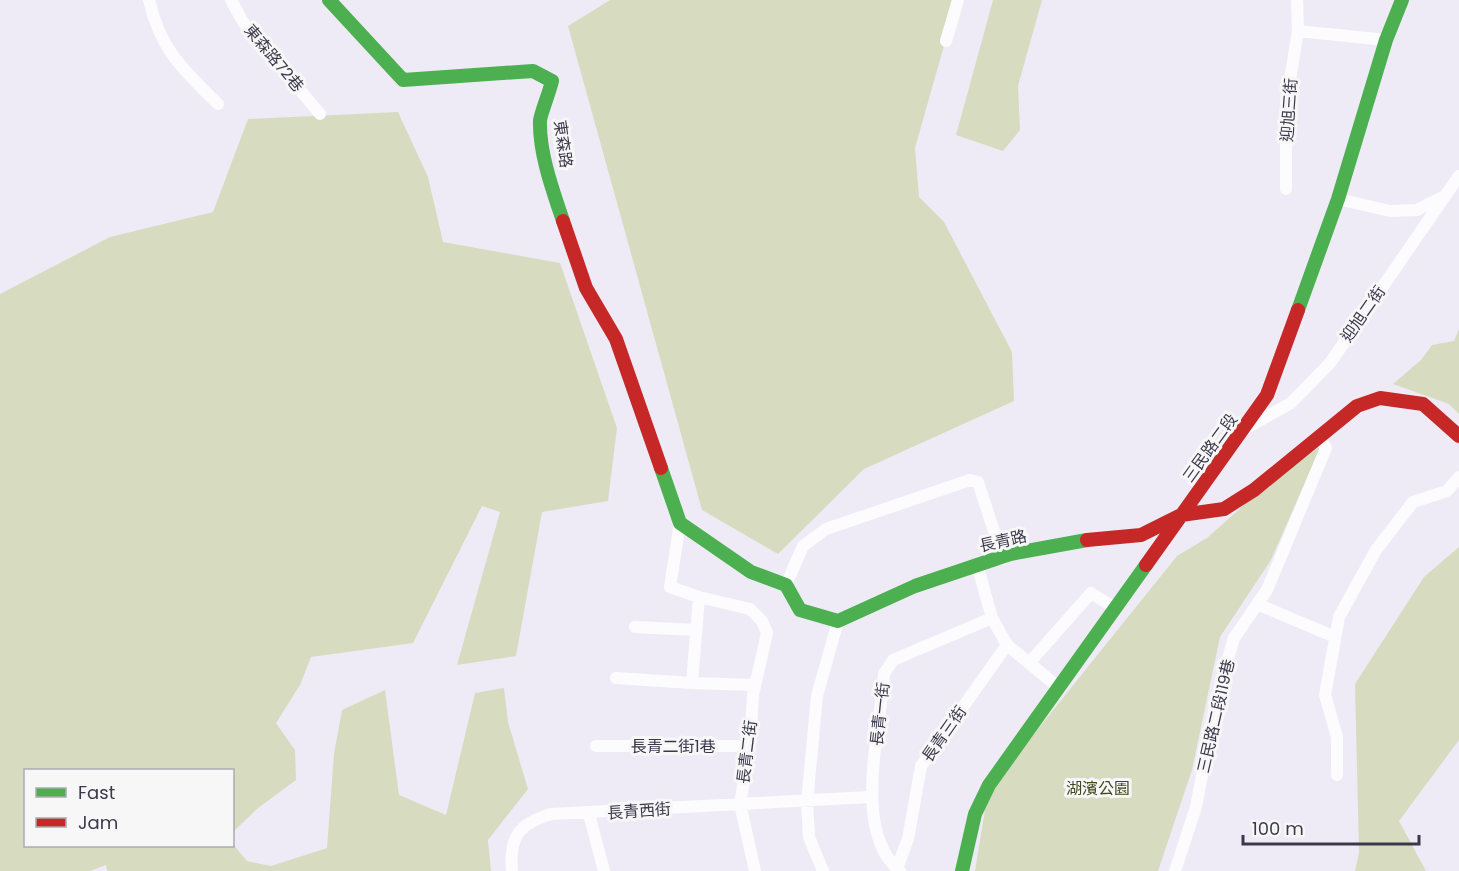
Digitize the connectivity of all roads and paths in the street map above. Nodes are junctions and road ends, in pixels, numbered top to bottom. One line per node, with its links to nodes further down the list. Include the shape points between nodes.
1 (149, 0): 10 (street, via 153,18 175,61)
2 (231, 0): 11 (street, 東森路72巷, via 243,22)
3 (328, 0): 21 (street, 東森路, via 403,80 532,71 552,81 540,119 559,209 586,288 616,339)
4 (958, 0): 9 (street)
5 (1297, 0): 7 (street, 迎旭三街)
6 (1402, 0): 8 (street, 三民路二段)
7 (1298, 31): 8 (street); 13 (street, 迎旭三街, via 1286,104)
8 (1386, 40): 15 (street, 三民路二段)
9 (946, 41)
10 (218, 104)
11 (320, 114)
12 (1459, 176): 14 (street, 迎旭二街)
13 (1286, 189)
14 (1446, 195): 15 (street, via 1417,210 1390,211); 16 (street, 迎旭二街, via 1330,363 1291,403)
15 (1338, 199): 16 (street, 三民路二段, via 1267,395)
16 (1245, 428): 20 (street, 三民路二段)
17 (1459, 436): 18 (street, via 1423,404 1380,398 1357,406)
18 (1319, 437): 20 (street, via 1224,509); 26 (street, 三民路二段119巷, via 1326,448 1267,590)
19 (1459, 477): 32 (street, via 1447,491 1413,502 1354,585 1339,617)
20 (1181, 515): 22 (street, 長青路, via 1141,535 1098,538); 27 (street, 三民路二段)
21 (680, 523): 24 (street, via 751,572); 25 (street, via 670,587)
22 (1003, 559): 23 (street, 長青路); 24 (street, via 978,482 970,480 825,529 803,546)
23 (977, 564): 28 (street); 29 (street, 長青路, via 915,586)
24 (786, 585): 29 (street, via 800,610)
25 (699, 597): 31 (street); 37 (street, 長青二街, via 750,609 762,621 767,633)
26 (1257, 604): 32 (street); 52 (street, 三民路二段119巷, via 1234,638 1217,696 1196,807)
27 (1115, 608): 34 (street, via 1091,593); 38 (street, 三民路二段)
28 (992, 618): 33 (street); 42 (street, 長青一街, via 893,660 884,674)
29 (838, 621): 43 (street, via 817,696)
30 (634, 627): 31 (street)
31 (696, 630): 36 (street)
32 (1335, 637): 41 (street, via 1325,694 1337,737)
33 (1007, 645): 34 (street); 46 (street, 長青三街, via 921,766 908,838)
34 (1029, 663): 38 (street)
35 (616, 678): 36 (street)
36 (692, 683): 37 (street)
37 (755, 685): 40 (street, 長青二街)
38 (1057, 686): 51 (street, 三民路二段, via 989,785 975,814)
39 (596, 746): 40 (street, 長青二街1巷)
40 (750, 746): 44 (street, 長青二街)
41 (1337, 775)
42 (870, 797): 43 (street, 長青西街); 46 (street, 長青一街, via 879,838)
43 (807, 801): 44 (street, 長青西街); 50 (street, via 809,837)
44 (740, 804): 45 (street, 長青西街); 49 (street, 長青二街)
45 (589, 814): 47 (street, 長青西街, via 551,814 530,821 519,831 510,852); 48 (street)
46 (898, 869)
47 (512, 871)
48 (604, 871)
49 (754, 871)
50 (823, 871)
51 (962, 871)
52 (1174, 871)

